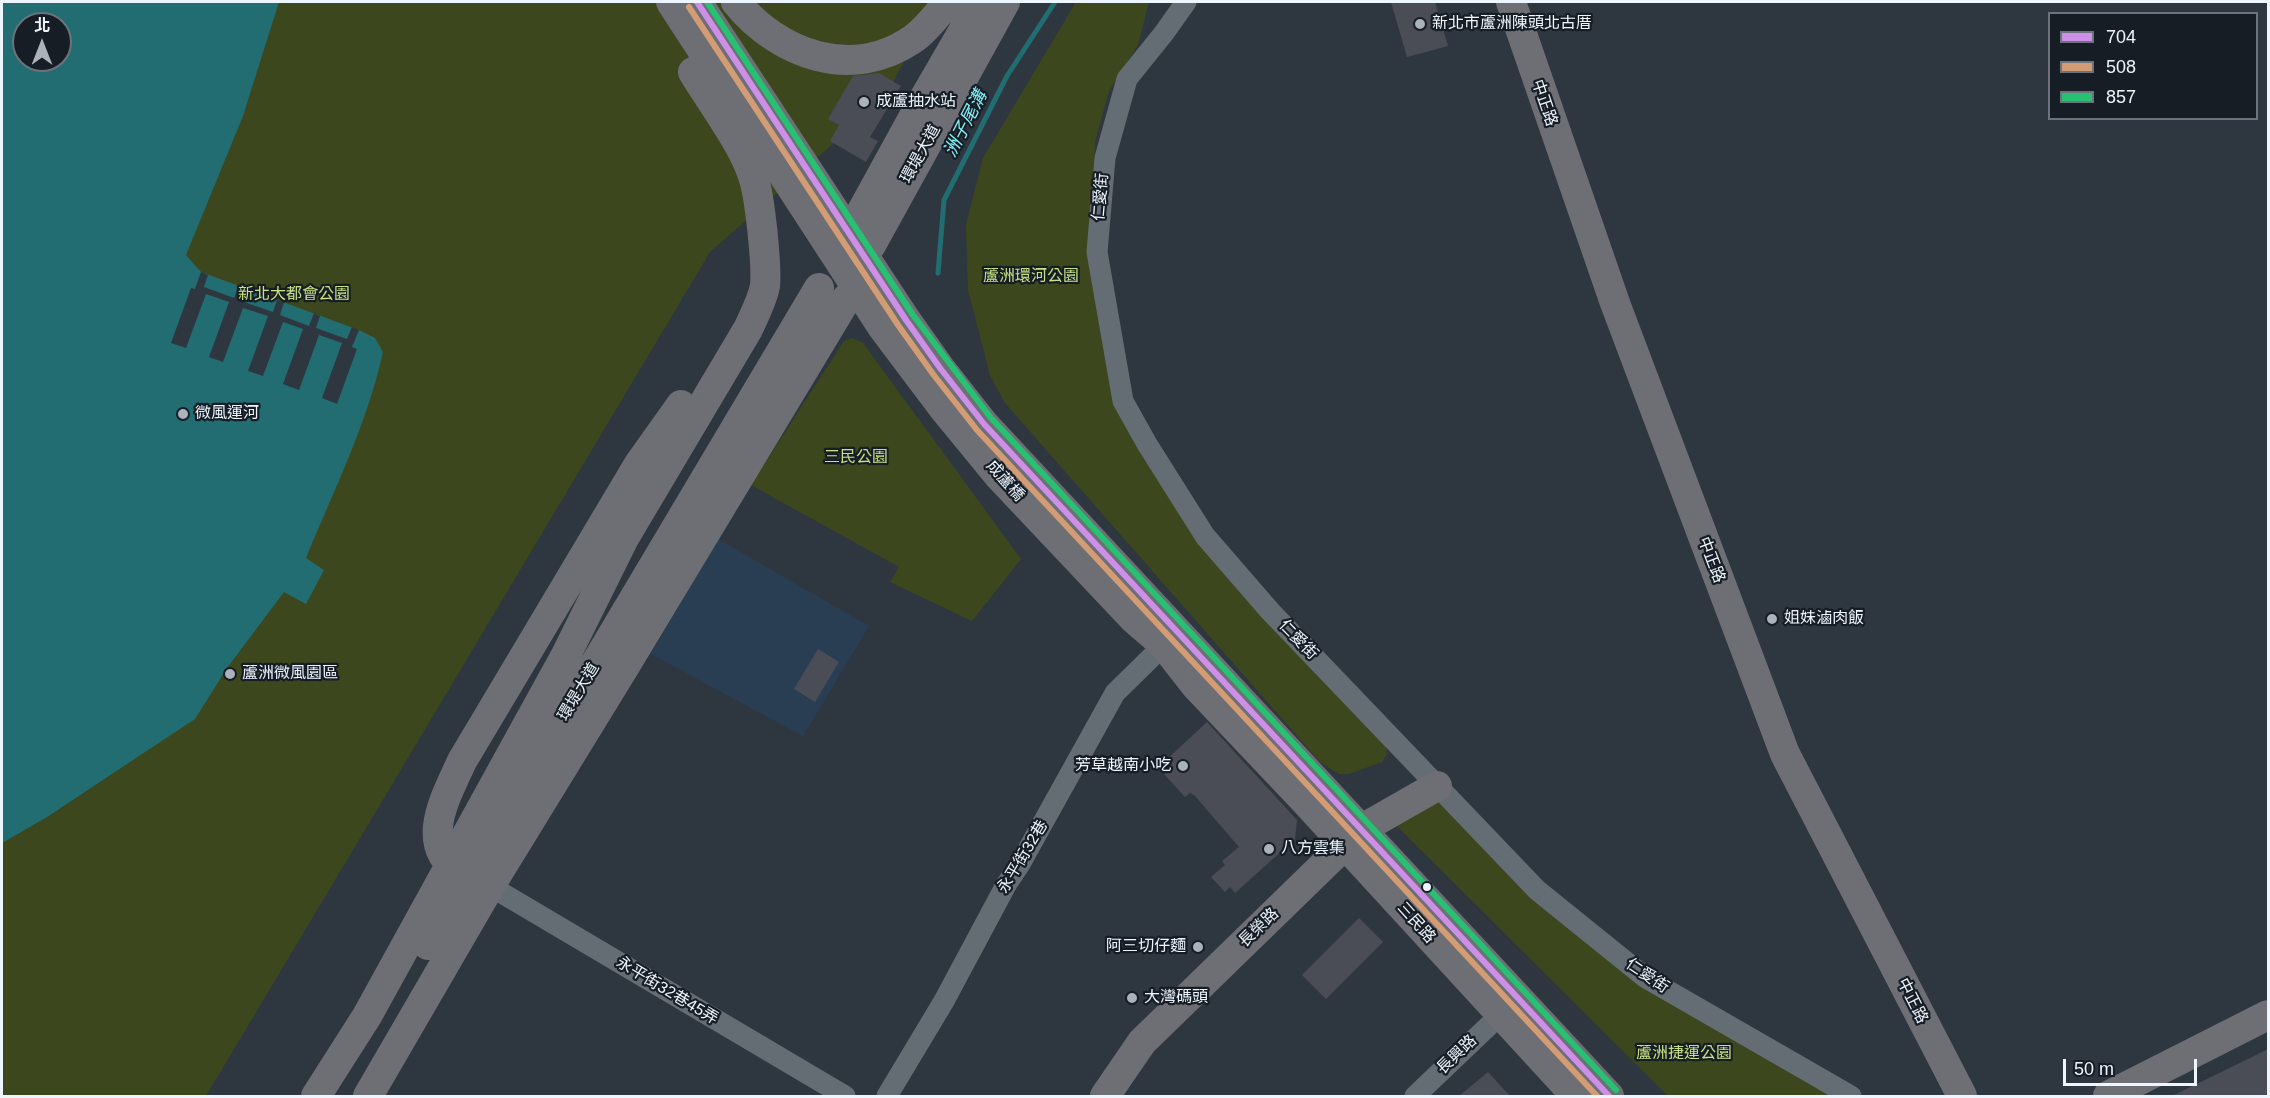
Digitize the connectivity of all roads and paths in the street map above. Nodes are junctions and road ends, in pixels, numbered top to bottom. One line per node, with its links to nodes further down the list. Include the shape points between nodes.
1 (651, 2): 12 (main road, via 754,177 765,286)
2 (671, 2): 13 (main road, 成蘆橋, via 883,328 944,409 999,476)
3 (697, 2): 13 (main road, 成蘆橋, via 940,368)
4 (736, 2): 5 (main road, via 752,21 802,53 858,60 890,51 914,38)
5 (948, 2)
6 (980, 2): 7 (main road, 環堤大道, via 918,109 864,233)
7 (1005, 2)
8 (1186, 2): 15 (street, 仁愛街, via 1127,79 1105,158 1097,252 1123,401 1205,536)
9 (1510, 2): 30 (main road, 中正路, via 1615,303 1785,754)
10 (819, 288): 17 (main road, 環堤大道)
11 (847, 298): 17 (main road, 環堤大道, via 625,666)
12 (748, 329): 17 (main road, via 685,398 639,464 462,761 441,809 436,837 449,865); 20 (main road, via 624,538 566,655 367,1016)
13 (1141, 610): 14 (main road, 三民路)
14 (1171, 638): 16 (main road, 三民路); 24 (street, 永平街32巷, via 1115,693)
15 (1437, 786): 16 (main road, 長榮路); 29 (street, 仁愛街, via 1537,890 1646,978)
16 (1353, 837): 18 (main road, 三民路); 25 (main road, 長榮路, via 1142,1042); 28 (main road, 三民路)
17 (479, 882): 21 (main road, 環堤大道); 22 (main road, 環堤大道); 23 (street, 永平街32巷45弄)
18 (1500, 1015): 26 (street, 長興路); 27 (main road, 三民路)
19 (2268, 1015): 31 (main road)
20 (316, 1096)
21 (339, 1096)
22 (371, 1096)
23 (845, 1096)
24 (887, 1096)
25 (1105, 1096)
26 (1415, 1096)
27 (1576, 1096)
28 (1609, 1096)
29 (1851, 1096)
30 (1962, 1096)
31 (2108, 1096)

